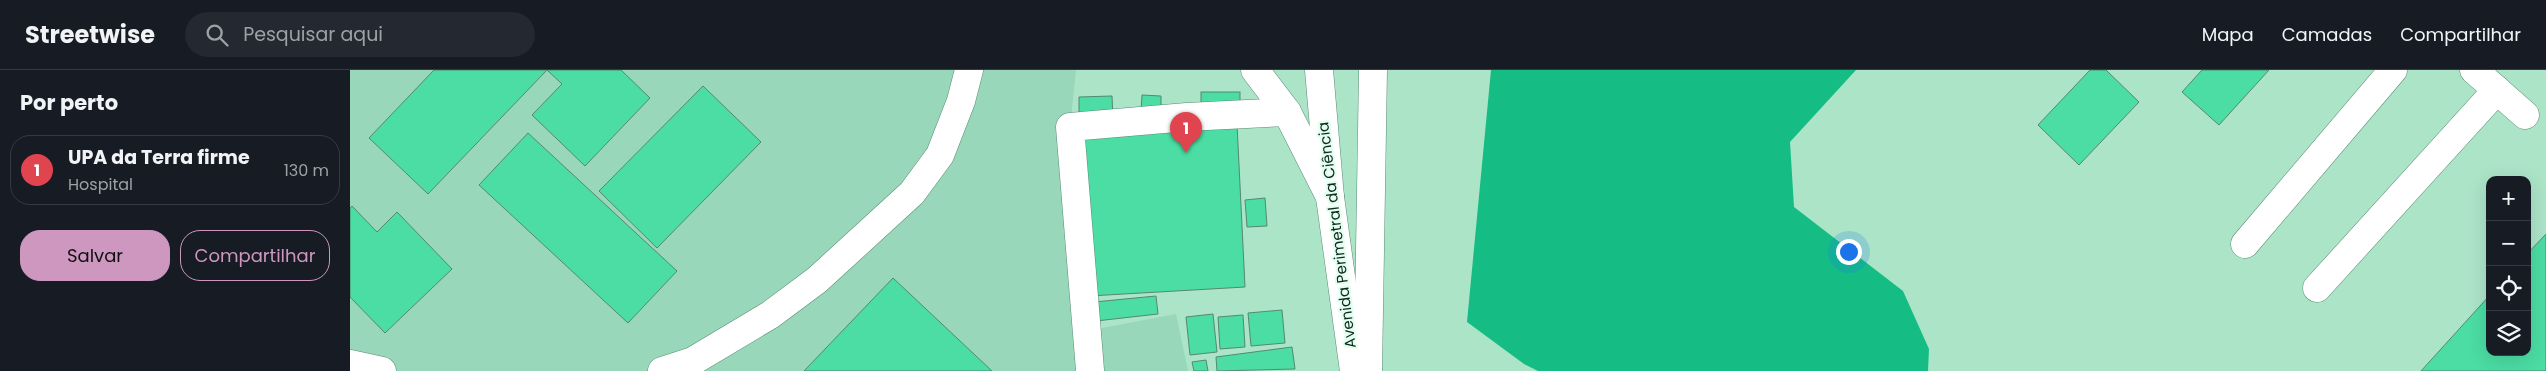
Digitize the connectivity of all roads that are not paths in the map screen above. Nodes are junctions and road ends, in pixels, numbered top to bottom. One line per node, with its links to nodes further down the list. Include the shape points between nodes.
1 (970, 70): 16 (main road, via 940,155 912,193 817,280 770,315 693,361)
2 (1256, 70): 8 (main road)
3 (1319, 70): 10 (main road, Avenida Perimetral da Ciência)
4 (1373, 70): 18 (main road, Avenida Perimetral da Ciência)
5 (2393, 70): 11 (main road)
6 (2474, 70): 7 (main road)
7 (2497, 90): 9 (main road); 12 (main road)
8 (1287, 112): 10 (main road); 14 (main road, via 1070,127)
9 (2525, 115)
10 (1330, 197): 17 (main road, Avenida Perimetral da Ciência)
11 (2245, 244)
12 (2317, 288)
13 (350, 364): 15 (main road)
14 (1090, 370)
15 (382, 371)
16 (662, 371)
17 (1354, 371)
18 (1368, 371)

